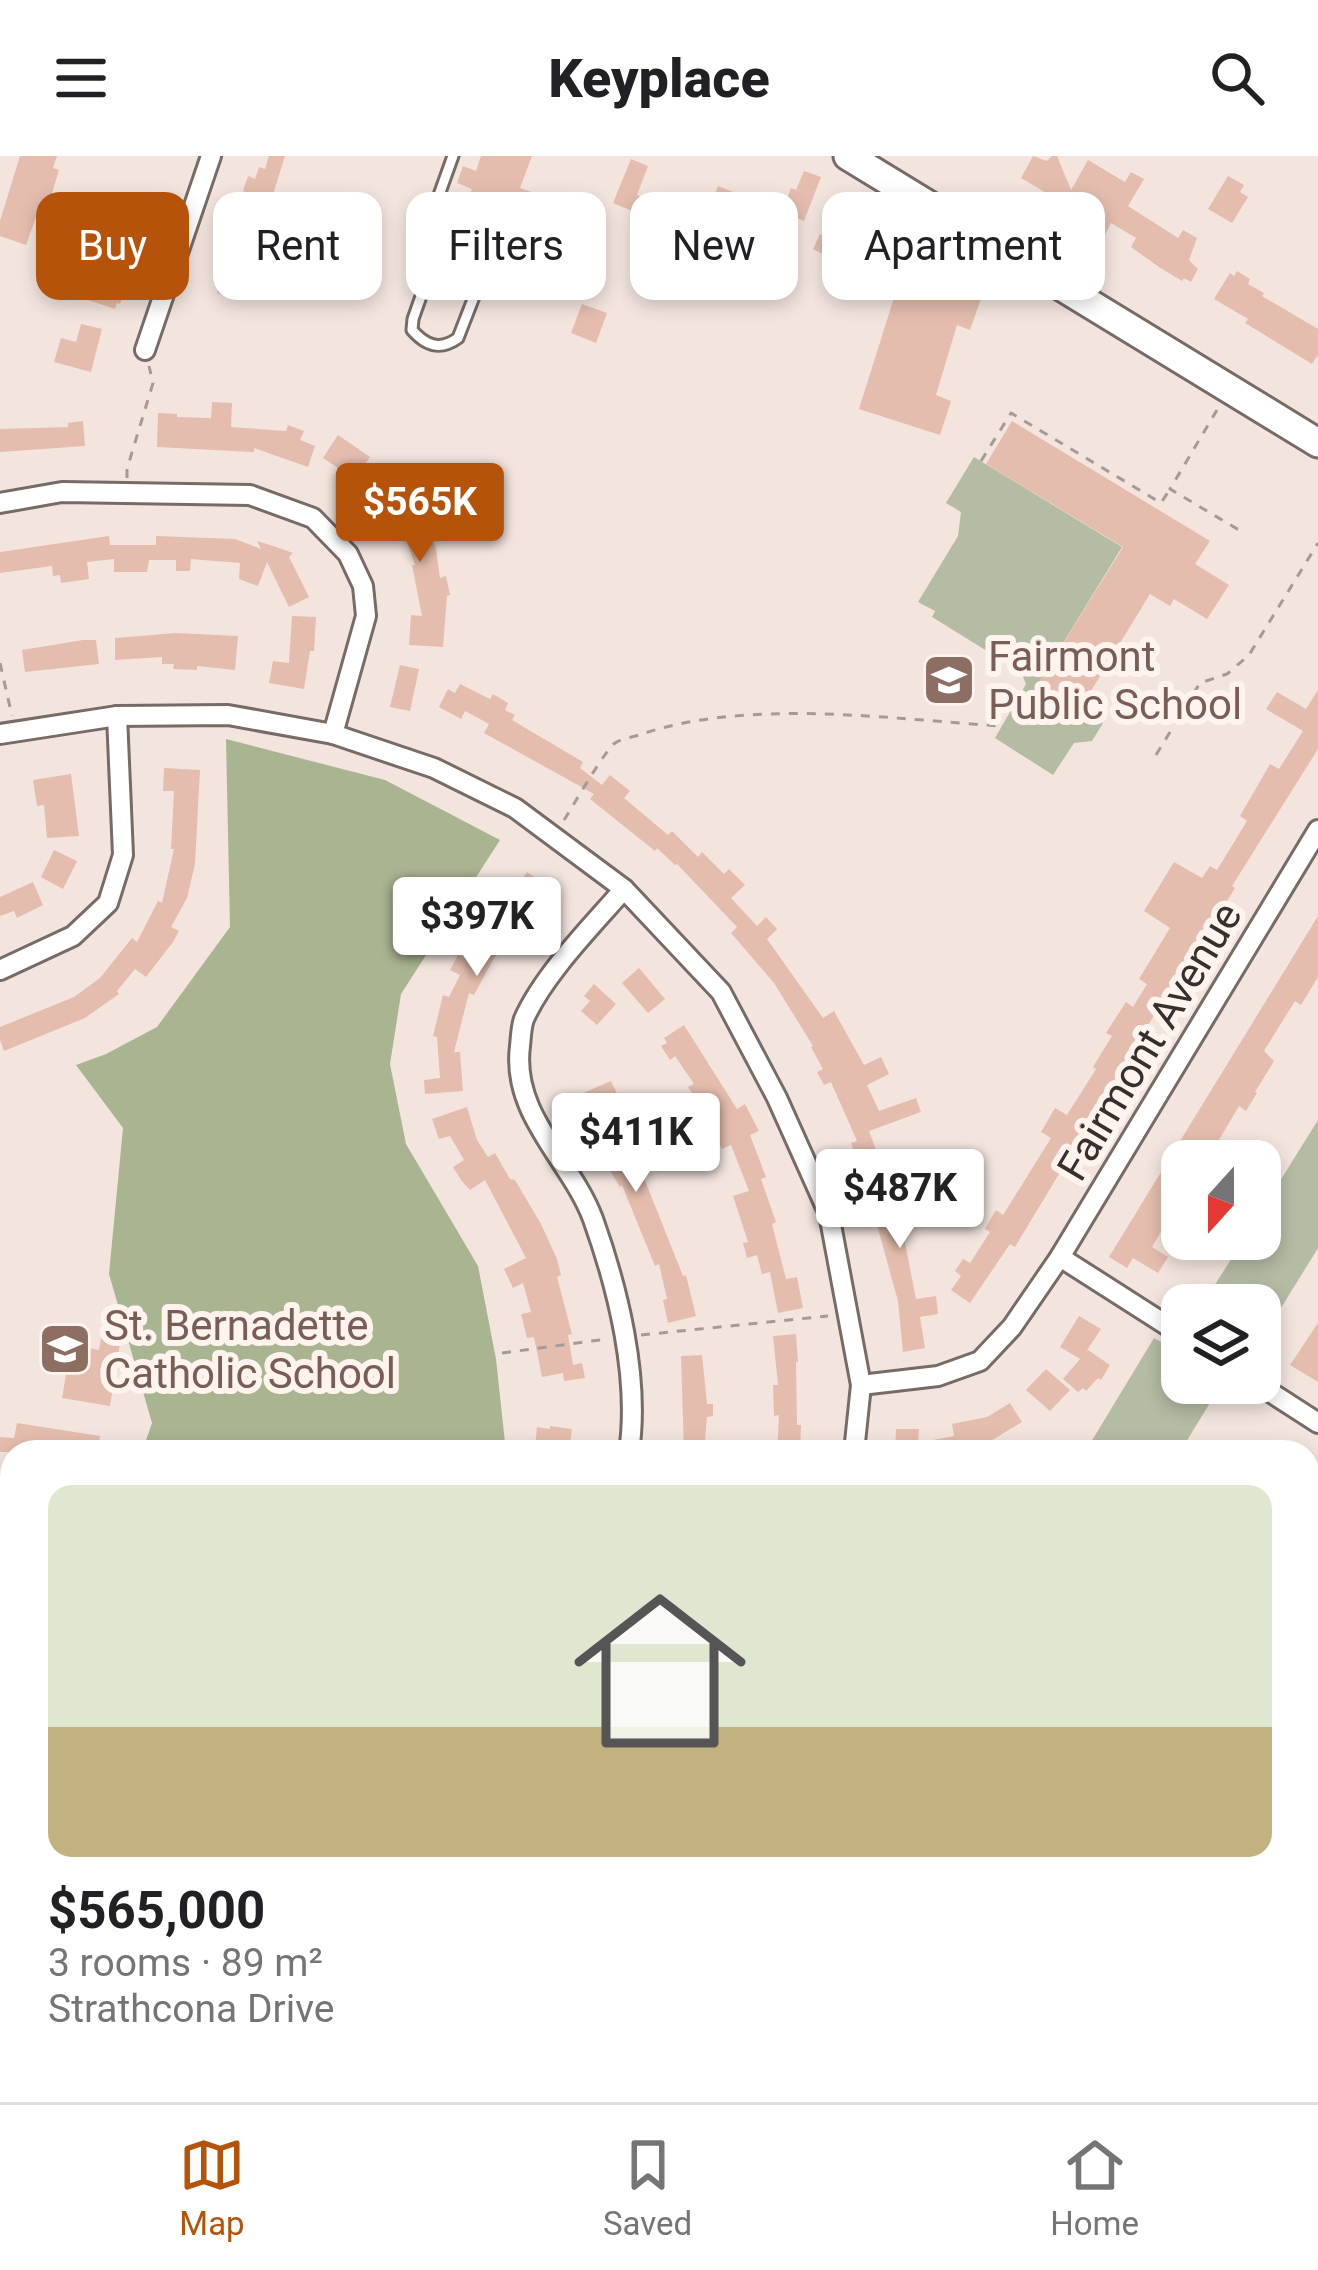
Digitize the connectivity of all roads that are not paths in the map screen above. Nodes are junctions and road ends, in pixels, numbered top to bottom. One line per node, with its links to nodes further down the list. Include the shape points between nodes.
1 (211, 156): 6 (street)
2 (452, 156): 4 (lane)
3 (848, 156): 7 (main road)
4 (440, 192)
5 (443, 234): 5 (lane, via 412,319 412,330 435,346 458,338 491,253)
6 (146, 350)
7 (1316, 437)
8 (0, 503): 11 (street, via 62,492 250,494 313,518 348,554 366,616)
9 (117, 716): 10 (street); 11 (street, via 228,716); 14 (street, via 123,855 108,903 74,936)
10 (6, 732)
11 (333, 734): 13 (street, via 434,768 515,808)
12 (1318, 830): 15 (street, Fairmont Avenue)
13 (625, 889): 17 (street, via 721,992 777,1097 830,1214); 20 (street, via 560,963 523,1022 518,1059 524,1098 592,1215 613,1286 629,1358)
14 (0, 970)
15 (1060, 1257): 16 (street); 17 (street, Fairmont Avenue, via 980,1361 938,1376)
16 (1161, 1322)
17 (861, 1385): 21 (street)
18 (1281, 1399): 19 (street)
19 (1318, 1423)
20 (629, 1440)
21 (855, 1440)

